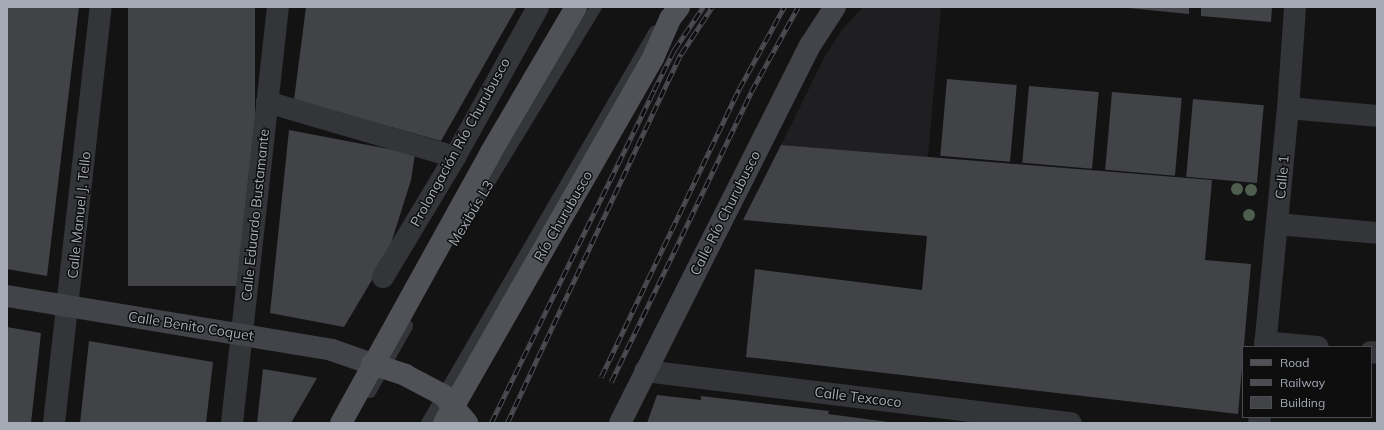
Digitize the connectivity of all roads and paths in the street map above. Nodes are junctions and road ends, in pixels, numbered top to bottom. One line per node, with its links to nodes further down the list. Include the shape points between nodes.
1 (101, 7): 18 (street, Calle Manuel J. Tello)
2 (278, 7): 10 (street, Calle Eduardo Bustamante)
3 (538, 7): 13 (street, Prolongación Río Churubusco)
4 (576, 7): 22 (main road)
5 (596, 7): 22 (lane, Mexibús L3)
6 (670, 7): 24 (lane)
7 (679, 7): 24 (main road, Río Churubusco, via 670,20 653,58)
8 (835, 7): 23 (street, Calle Río Churubusco, via 811,44)
9 (1294, 7): 11 (street, Calle 1)
10 (267, 102): 13 (street); 19 (street, Calle Eduardo Bustamante)
11 (1288, 108): 12 (street); 14 (street, Calle 1)
12 (1377, 116)
13 (455, 157): 16 (street, Prolongación Río Churubusco)
14 (1277, 224): 15 (street); 20 (street, Calle 1)
15 (1377, 233)
16 (383, 277)
17 (7, 296): 18 (street, Calle Benito Coquet)
18 (69, 306): 19 (street, Calle Benito Coquet); 25 (street, Calle Manuel J. Tello)
19 (241, 334): 22 (street, Calle Benito Coquet, via 332,350); 26 (street, Calle Eduardo Bustamante)
20 (1265, 344): 21 (street)
21 (1300, 346)
22 (378, 366): 24 (main road); 27 (main road); 28 (lane, Mexibús L3)
23 (645, 371): 31 (street, Calle Río Churubusco); 32 (street, Calle Texcoco)
24 (447, 408): 29 (lane); 30 (main road)
25 (54, 423)
26 (232, 423)
27 (341, 423)
28 (353, 423)
29 (427, 423)
30 (467, 423)
31 (620, 423)
32 (1071, 423)

